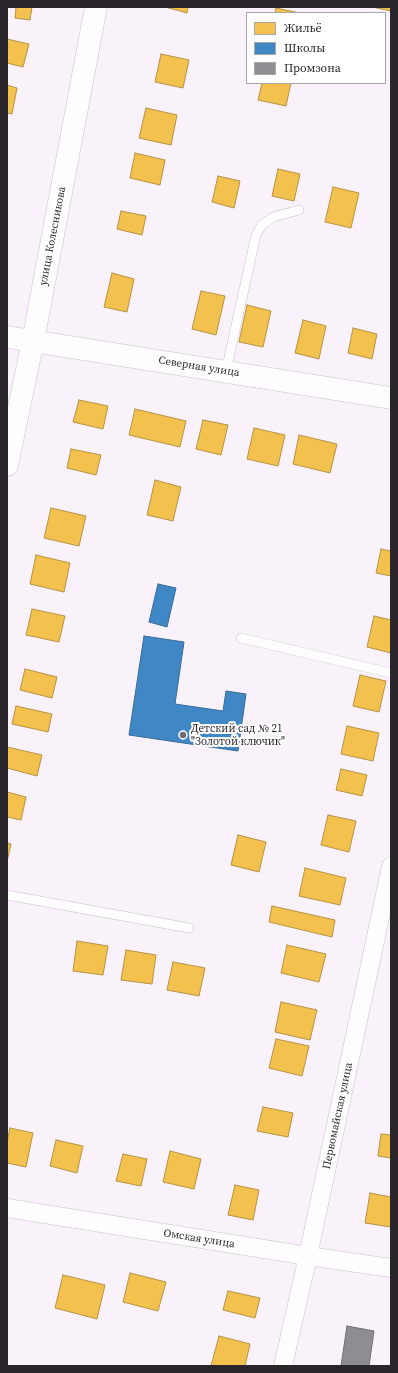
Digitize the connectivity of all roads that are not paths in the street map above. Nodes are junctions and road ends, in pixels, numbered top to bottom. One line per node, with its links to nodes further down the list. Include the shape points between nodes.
1 (96, 7): 4 (street, улица Колесникова)
2 (300, 210): 5 (lane, via 273,217 262,225 256,235)
3 (7, 337): 4 (street, Северная улица)
4 (33, 341): 5 (street, Северная улица); 7 (street, улица Колесникова)
5 (226, 371): 6 (street, Северная улица)
6 (391, 398)
7 (7, 465)
8 (241, 638): 9 (lane)
9 (391, 673)
10 (391, 866): 14 (street, Первомайская улица)
11 (7, 895): 12 (lane)
12 (189, 928)
13 (7, 1208): 14 (street, Омская улица)
14 (308, 1256): 15 (street, Омская улица); 16 (street, Первомайская улица)
15 (391, 1268)
16 (283, 1366)

